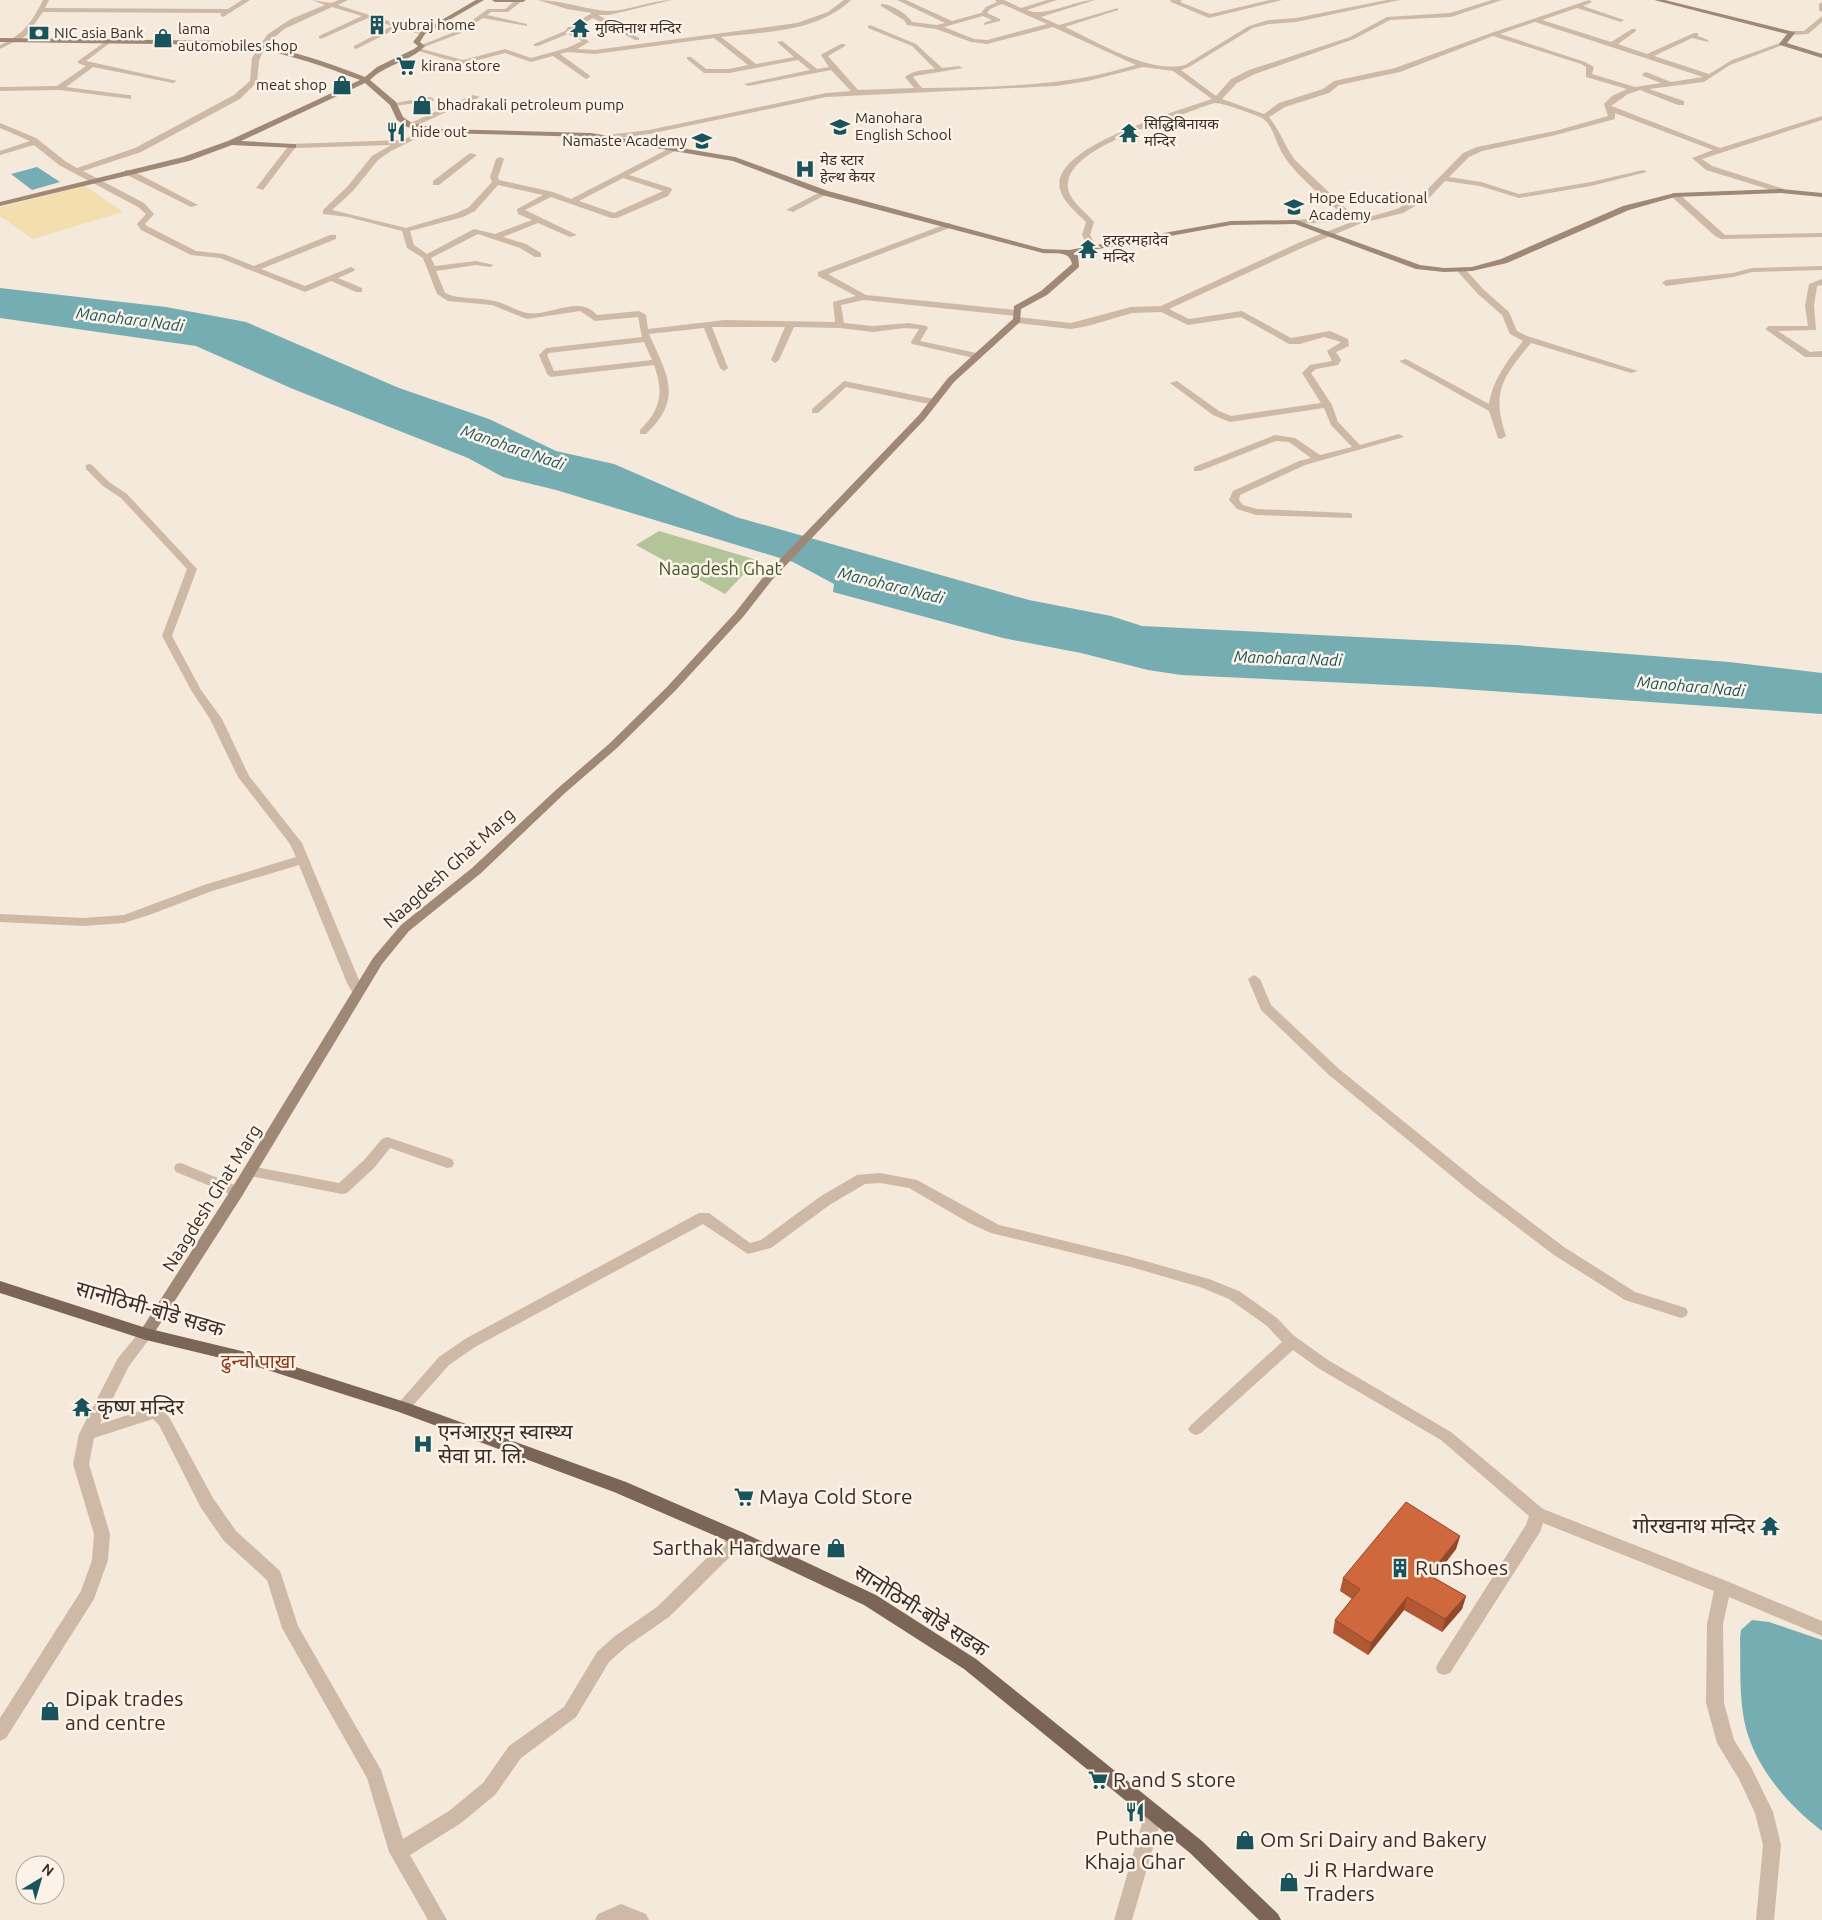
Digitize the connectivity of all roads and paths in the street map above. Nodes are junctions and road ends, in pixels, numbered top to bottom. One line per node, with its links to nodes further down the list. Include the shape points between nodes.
1 (46, 0): 27 (street)
2 (247, 0): 27 (street, via 226,13)
3 (315, 0): 22 (street)
4 (345, 0): 22 (street)
5 (481, 0): 49 (street)
6 (495, 0): 7 (street)
7 (521, 0): 32 (street, via 506,10 490,10)
8 (541, 0): 30 (street)
9 (669, 0): 30 (street)
10 (848, 0): 52 (street, via 830,13 798,25)
11 (900, 0): 40 (street)
12 (1054, 0): 28 (street)
13 (1092, 0): 33 (street)
14 (1174, 0): 15 (street, via 1209,16)
15 (1280, 0)
16 (1397, 0): 81 (street, via 1251,27 1187,66)
17 (1499, 0): 101 (street, via 1451,15 1389,18 1352,38 1252,72 1234,81)
18 (1657, 0): 50 (street)
19 (1000, 1): 28 (street); 31 (street)
20 (1591, 1): 24 (street); 26 (street)
21 (1822, 4): 29 (street)
22 (331, 6): 35 (street); 64 (street, via 276,30)
23 (883, 6): 46 (street, via 907,19 908,24)
24 (1576, 6): 34 (street); 38 (street)
25 (1116, 9): 44 (street)
26 (1614, 9)
27 (41, 10): 56 (street)
28 (1021, 10): 33 (street)
29 (1822, 10)
30 (596, 14): 48 (street); 54 (street)
31 (983, 14): 40 (street); 41 (street, via 998,20)
32 (481, 16): 43 (street); 65 (street, via 459,32)
33 (1035, 16): 44 (street)
34 (1547, 16): 37 (street); 39 (street)
35 (366, 17): 42 (street); 53 (street)
36 (1822, 18): 50 (street, via 1806,33)
37 (1535, 20): 51 (street); 63 (street)
38 (1621, 20)
39 (1569, 22)
40 (952, 23): 46 (street)
41 (986, 24)
42 (398, 25): 49 (street); 67 (street)
43 (525, 25)
44 (1056, 26): 46 (street, via 987,42 973,41); 77 (street)
45 (870, 27): 82 (street, via 914,45)
46 (937, 27)
47 (1634, 30): 63 (street)
48 (568, 32): 61 (street); 68 (street, via 586,42)
49 (423, 33): 65 (street)
50 (1792, 33): 60 (street)
51 (1493, 34): 71 (street); 105 (street, via 1397,70 1337,83 1326,91 1282,105)
52 (715, 36): 68 (street, via 595,52); 78 (street)
53 (321, 37)
54 (637, 39)
55 (0, 40): 56 (street)
56 (21, 40): 58 (street); 66 (street)
57 (1706, 40): 72 (street, via 1694,35)
58 (109, 41): 64 (street); 76 (street, via 80,62)
59 (780, 42): 75 (street)
60 (1782, 44): 73 (street); 86 (street, via 1726,65)
61 (536, 45)
62 (843, 45): 79 (street, via 824,55)
63 (1612, 45): 72 (street)
64 (261, 46): 89 (street); 120 (street, via 254,61 253,82 244,92 138,150)
65 (419, 46): 70 (street, via 463,62 504,51 531,60); 89 (street, via 408,45 397,59)
66 (0, 47)
67 (356, 48)
68 (567, 50): 70 (street)
69 (1571, 53): 71 (street)
70 (555, 54): 87 (street)
71 (1561, 56): 96 (street, via 1590,67 1589,75)
72 (1648, 56): 86 (street)
73 (1822, 56)
74 (689, 58): 78 (street, via 704,71)
75 (797, 58): 78 (street); 83 (street)
76 (92, 65): 90 (street); 93 (street)
77 (1143, 65): 81 (street); 95 (street, via 1087,79 1020,86)
78 (754, 66)
79 (833, 68): 83 (street); 97 (street)
80 (959, 68): 82 (street)
81 (1175, 69): 101 (street)
82 (941, 71): 95 (street, via 909,77)
83 (816, 72): 91 (street)
84 (1646, 74): 88 (street)
85 (1665, 76): 88 (street)
86 (1709, 76): 92 (street)
87 (586, 77)
88 (1656, 78): 92 (street)
89 (366, 80): 103 (street); 113 (street)
90 (173, 81)
91 (748, 84)
92 (1670, 84): 96 (street)
93 (59, 88): 94 (street); 98 (street)
94 (0, 89)
95 (919, 89): 97 (street)
96 (1639, 89): 102 (street); 104 (street, via 1611,100 1607,106)
97 (855, 92): 110 (street, via 806,98 649,132)
98 (128, 97)
99 (476, 97): 108 (street)
100 (430, 98): 103 (street)
101 (1216, 100): 105 (street); 149 (street, via 1114,136 1080,158 1068,171 1064,189 1090,222 1086,235)
102 (1681, 103)
103 (393, 104): 108 (street, via 400,118)
104 (1611, 109): 116 (street); 124 (street, via 1612,117 1592,124 1466,154)
105 (1266, 117): 138 (street, via 1292,162)
106 (1822, 118): 116 (street)
107 (0, 125): 111 (street)
108 (410, 125): 109 (street)
109 (430, 130): 110 (street); 112 (street)
110 (610, 137): 115 (street)
111 (36, 142): 117 (street); 120 (street, via 62,163)
112 (404, 142): 114 (street); 143 (street, via 375,158 326,212)
113 (231, 143): 114 (street); 121 (street, via 186,159)
114 (292, 146): 128 (street)
115 (675, 149): 123 (street); 130 (street, via 735,159)
116 (1719, 150): 129 (street, via 1696,158 1709,168)
117 (0, 153)
118 (473, 156): 127 (street)
119 (500, 159): 126 (street, via 494,177)
120 (78, 170): 125 (street)
121 (128, 172): 125 (street); 136 (street)
122 (1643, 172): 124 (street, via 1519,196 1481,184)
123 (624, 176): 134 (street); 134 (street, via 668,190 614,216)
124 (1443, 178): 140 (street, via 1417,202 1400,211)
125 (96, 181): 135 (street); 155 (street, via 150,214 141,224 144,228 194,253 221,256)
126 (496, 182): 131 (street); 143 (street, via 472,209)
127 (436, 184)
128 (260, 188)
129 (1780, 191): 132 (street); 133 (street)
130 (825, 193): 137 (street); 142 (street)
131 (550, 194): 134 (street); 139 (street, via 521,209 524,214)
132 (1822, 195)
133 (1675, 196): 145 (street, via 1724,237); 158 (street, via 1626,208 1493,265)
134 (571, 202)
135 (0, 204)
136 (194, 205)
137 (790, 210)
138 (1351, 218): 140 (street); 141 (street)
139 (538, 220): 146 (street); 147 (street)
140 (1362, 221): 144 (street)
141 (1296, 222): 144 (street); 149 (street, via 1231,223)
142 (949, 225): 150 (street, via 1043,251); 163 (street, via 821,274)
143 (406, 230): 152 (street, via 410,246)
144 (1330, 235): 158 (street, via 1419,267); 164 (street, via 1302,244)
145 (1822, 235)
146 (497, 236): 151 (street); 152 (street, via 473,232)
147 (573, 236)
148 (333, 237): 155 (street)
149 (1092, 246): 150 (street)
150 (1069, 252): 165 (street, Naagdesh Ghat Marg, via 1074,256 1076,265 1044,293 1017,308)
151 (538, 255)
152 (427, 257): 157 (street)
153 (490, 265): 157 (street, via 476,263)
154 (1822, 268): 161 (street, via 1752,270)
155 (253, 269): 159 (street, via 305,288)
156 (351, 269): 159 (street)
157 (432, 269): 169 (street, via 441,294 451,299 493,304 528,316 581,308 595,318 639,314 642,315)
158 (1461, 270): 170 (street, via 1506,314 1513,332)
159 (331, 278): 162 (street)
160 (1822, 282): 171 (street, via 1813,284 1809,294 1808,307 1813,328 1769,329 1808,355)
161 (1666, 283)
162 (359, 290)
163 (864, 297): 165 (street); 167 (street, via 836,304)
164 (1162, 308): 165 (street, via 1131,310 1071,326); 180 (street, via 1188,322 1242,314 1289,341 1324,334 1339,337 1346,344 1331,351 1337,360 1335,363 1313,366 1306,373)
165 (1016, 316): 172 (street, Naagdesh Ghat Marg)
166 (707, 325): 168 (street); 169 (street); 176 (street)
167 (840, 325): 168 (street); 172 (street, via 920,327 924,328 915,342)
168 (790, 326): 173 (street)
169 (646, 336): 175 (street); 175 (street, via 546,351 544,355 552,374)
170 (1529, 339): 177 (street); 181 (street, via 1511,362 1496,392)
171 (1822, 354)
172 (978, 356): 179 (street, Naagdesh Ghat Marg, via 951,380)
173 (775, 360)
174 (1403, 361): 181 (street)
175 (657, 362): 183 (street, via 666,395 661,413)
176 (724, 368)
177 (1634, 371)
178 (1174, 383): 180 (street, via 1216,413 1230,419)
179 (934, 402): 182 (street, via 844,384); 194 (street, Naagdesh Ghat Marg, via 768,578 739,615 671,689 476,871 405,928 377,961)
180 (1327, 405): 186 (street, via 1334,424)
181 (1494, 410): 184 (street)
182 (815, 411)
183 (643, 432)
184 (1501, 436)
185 (1399, 437): 186 (street)
186 (1358, 447): 187 (street)
187 (1318, 458): 189 (street, via 1292,440 1275,438); 190 (street, via 1236,493 1234,500 1240,508 1256,512)
188 (89, 467): 191 (street, via 124,496 192,569 167,636 216,719 244,777 296,843)
189 (1197, 469)
190 (1349, 516)
191 (303, 859): 192 (street, via 208,888 156,910 114,920 92,923); 194 (street)
192 (0, 918)
193 (1254, 979): 200 (street, via 1266,1007 1327,1065 1476,1188 1560,1251 1630,1296)
194 (358, 992): 197 (street, Naagdesh Ghat Marg)
195 (447, 1163): 197 (street, via 386,1142 369,1164 342,1189)
196 (181, 1168): 198 (street)
197 (250, 1171): 198 (street, Naagdesh Ghat Marg)
198 (237, 1192): 201 (street, Naagdesh Ghat Marg)
199 (0, 1287): 201 (main road, सानोठिमी-बोडे सडक)
200 (1681, 1312)
201 (146, 1334): 203 (main road, सानोठिमी-बोडे सडक, via 258,1361); 205 (street, via 122,1362)
202 (1292, 1342): 203 (street, via 1272,1322 1234,1295 1204,1283 996,1229 912,1184 880,1178 862,1180 826,1200 766,1244 748,1249 704,1218 470,1343 444,1361); 204 (street); 206 (street, via 1323,1364 1446,1436)
203 (403, 1407): 207 (main road, सानोठिमी-बोडे सडक, via 620,1487)
204 (1196, 1429)
205 (87, 1434): 211 (street, via 81,1464 102,1534 100,1560 88,1594); 213 (street, via 156,1412 164,1421 230,1536 274,1576 290,1628 375,1776)
206 (1537, 1514): 208 (street); 210 (street, via 1534,1526)
207 (738, 1538): 212 (main road, सानोठिमी-बोडे सडक, via 870,1600 970,1664); 213 (street, via 663,1612 621,1641 603,1658 570,1712 515,1752 489,1789 455,1816)
208 (1723, 1587): 209 (street); 219 (street, via 1715,1624 1716,1702 1726,1743 1764,1812 1772,1845)
209 (1822, 1630)
210 (1444, 1668)
211 (0, 1732)
212 (1154, 1813): 217 (street); 218 (main road, सानोठिमी-बोडे सडक, via 1196,1847)
213 (398, 1852): 214 (street)
214 (438, 1920)
215 (604, 1920): 216 (street, via 621,1913)
216 (640, 1920)
217 (1123, 1920)
218 (1272, 1920)
219 (1765, 1920)

